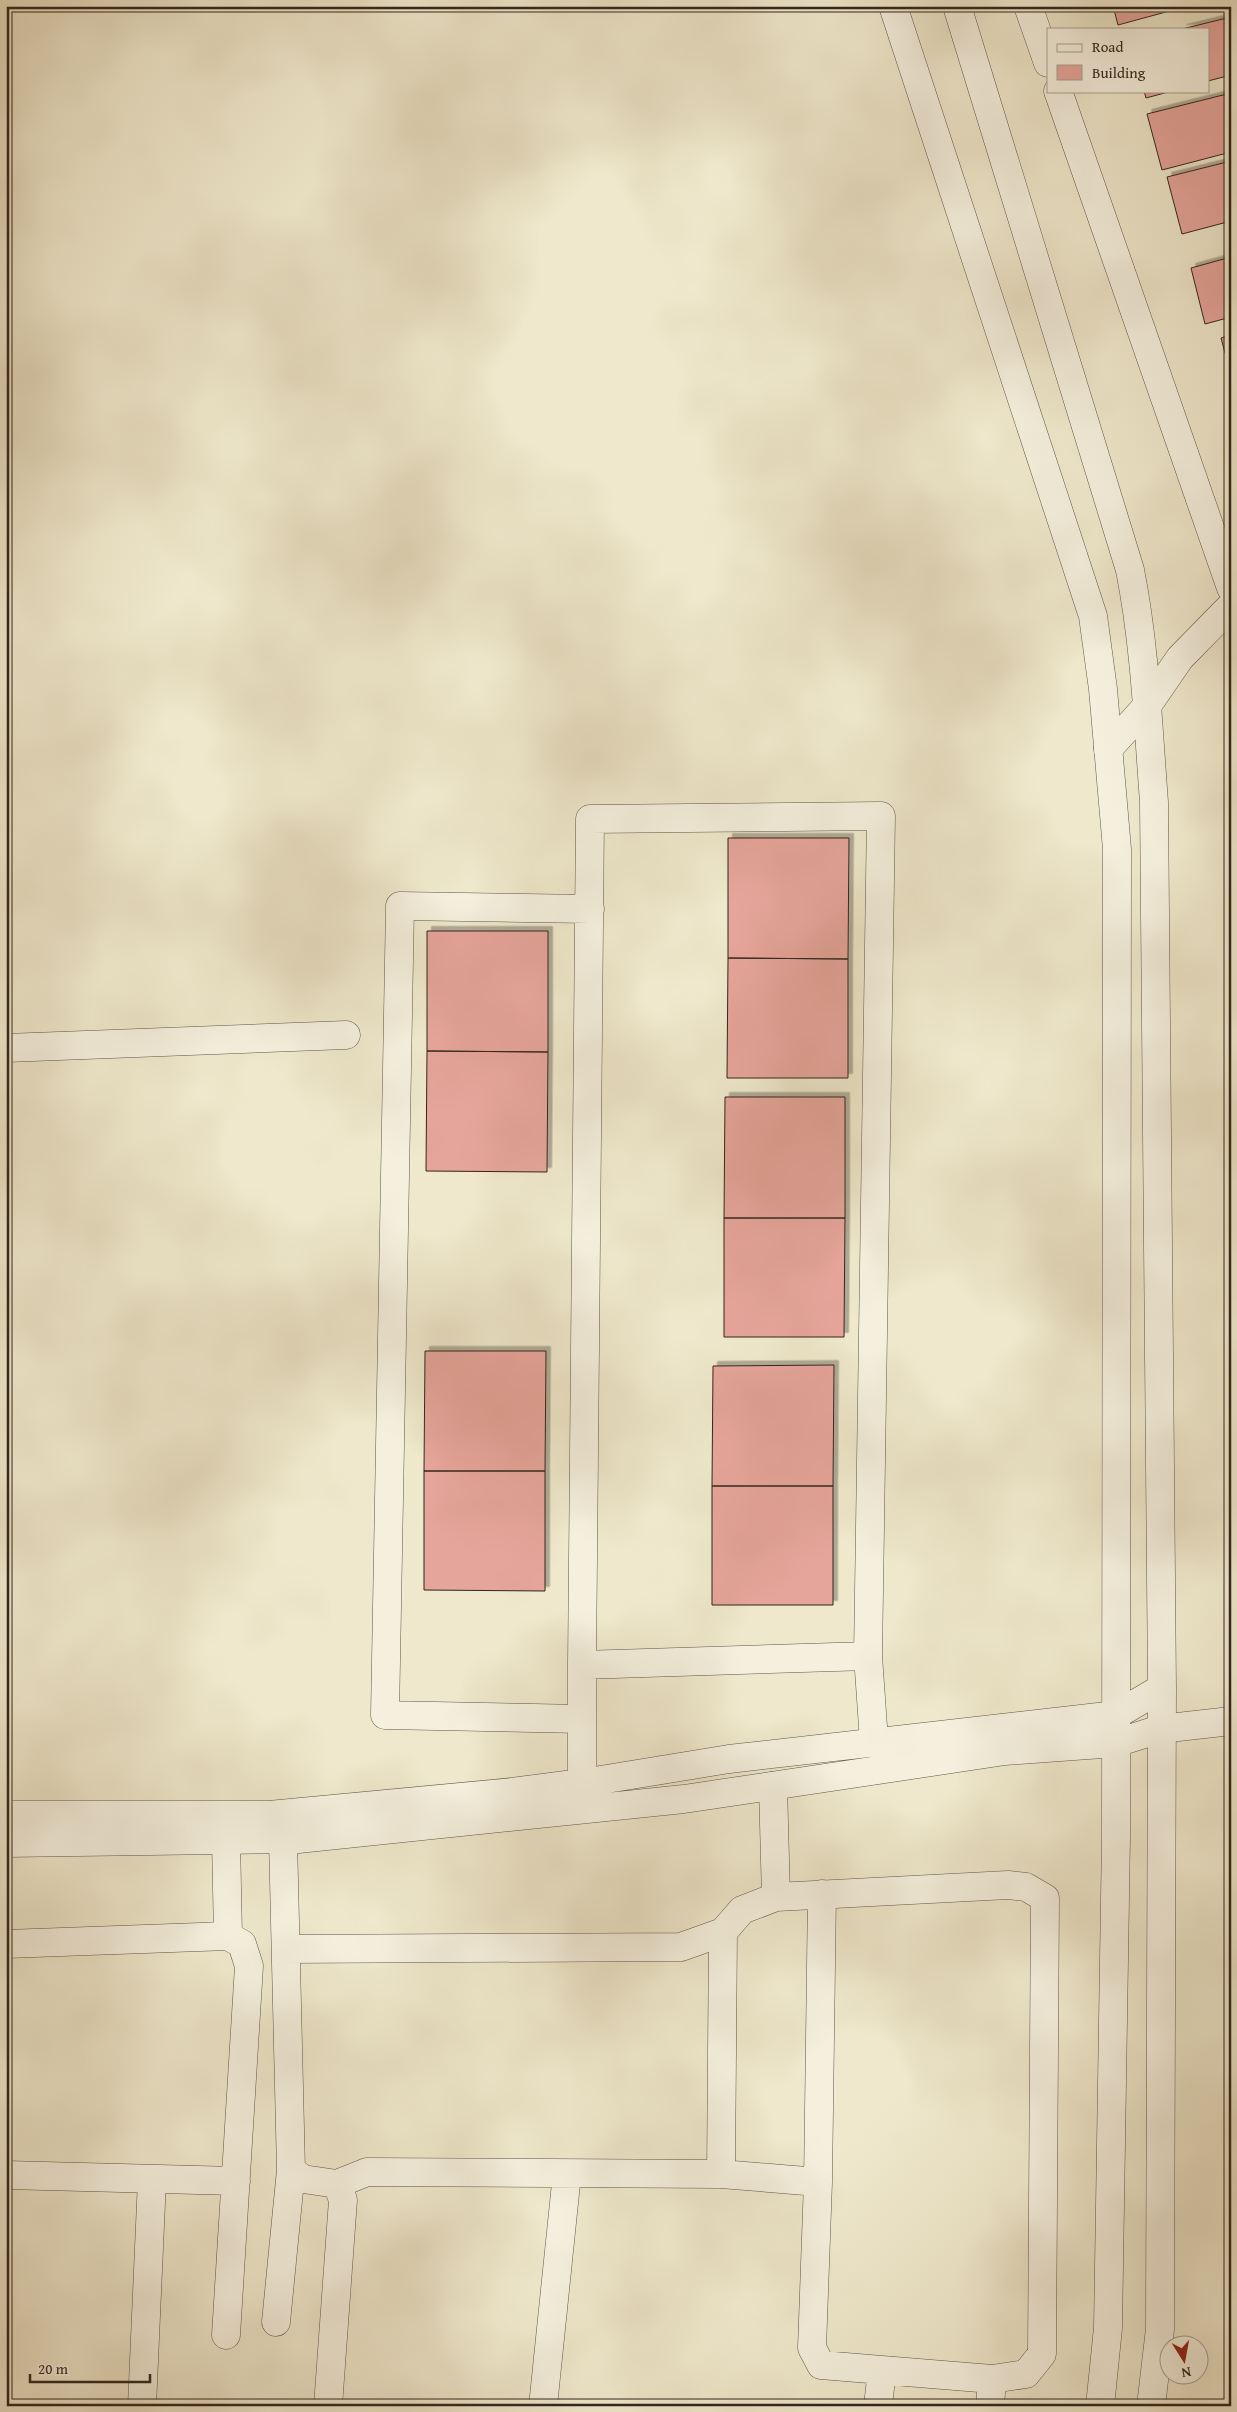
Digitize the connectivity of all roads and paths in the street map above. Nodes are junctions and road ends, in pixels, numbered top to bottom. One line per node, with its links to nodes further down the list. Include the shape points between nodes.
1 (893, 6): 9 (street, via 1093,616)
2 (957, 6): 8 (street, via 1130,570 1140,621)
3 (1028, 6): 4 (street)
4 (1047, 60)
5 (1058, 92): 6 (street)
6 (1231, 588)
7 (1231, 606): 8 (street, via 1180,658)
8 (1147, 706): 9 (street); 15 (street, via 1154,802)
9 (1108, 749): 16 (street, via 1117,850)
10 (590, 909): 13 (street, via 590,819 881,816); 14 (street); 17 (street, via 400,906 385,1715)
11 (346, 1034): 12 (street)
12 (6, 1048)
13 (868, 1656): 14 (street); 20 (street)
14 (582, 1665): 17 (street)
15 (1162, 1688): 16 (street); 19 (street)
16 (1116, 1715): 20 (street); 21 (street)
17 (582, 1719): 23 (street)
18 (1231, 1721): 19 (street)
19 (1160, 1729): 21 (street); 53 (street, via 1160,2328)
20 (874, 1741): 22 (street)
21 (1116, 1743): 24 (street, via 1006,1751); 52 (street, via 1108,2328)
22 (728, 1759): 23 (street); 25 (street)
23 (582, 1783): 26 (street, via 269,1815)
24 (773, 1786): 25 (street); 31 (street)
25 (732, 1792): 27 (street)
26 (6, 1815)
27 (283, 1839): 28 (street); 35 (street)
28 (226, 1840): 29 (street); 33 (street)
29 (6, 1843)
30 (822, 1894): 31 (street); 42 (street); 47 (street, via 1008,1885 1026,1887 1045,1898 1042,2354 1026,2374)
31 (776, 1897): 32 (street, via 742,1910)
32 (724, 1932): 35 (street, via 681,1947); 38 (street)
33 (228, 1936): 34 (street); 41 (street, via 242,1944 249,1966)
34 (6, 1944)
35 (287, 1949): 36 (street)
36 (291, 2170): 43 (street, via 303,2180); 44 (street)
37 (567, 2174): 38 (street); 43 (street, via 367,2172); 50 (street)
38 (721, 2174): 42 (street)
39 (6, 2175): 40 (street)
40 (152, 2180): 41 (street); 48 (street)
41 (236, 2181): 45 (street)
42 (818, 2182): 46 (street, via 812,2348 821,2364)
43 (336, 2184): 49 (street, via 343,2200)
44 (276, 2322)
45 (226, 2335)
46 (882, 2370): 47 (street); 51 (street)
47 (991, 2393)
48 (142, 2406)
49 (328, 2406)
50 (543, 2406)
51 (878, 2406)
52 (1100, 2406)
53 (1152, 2406)

